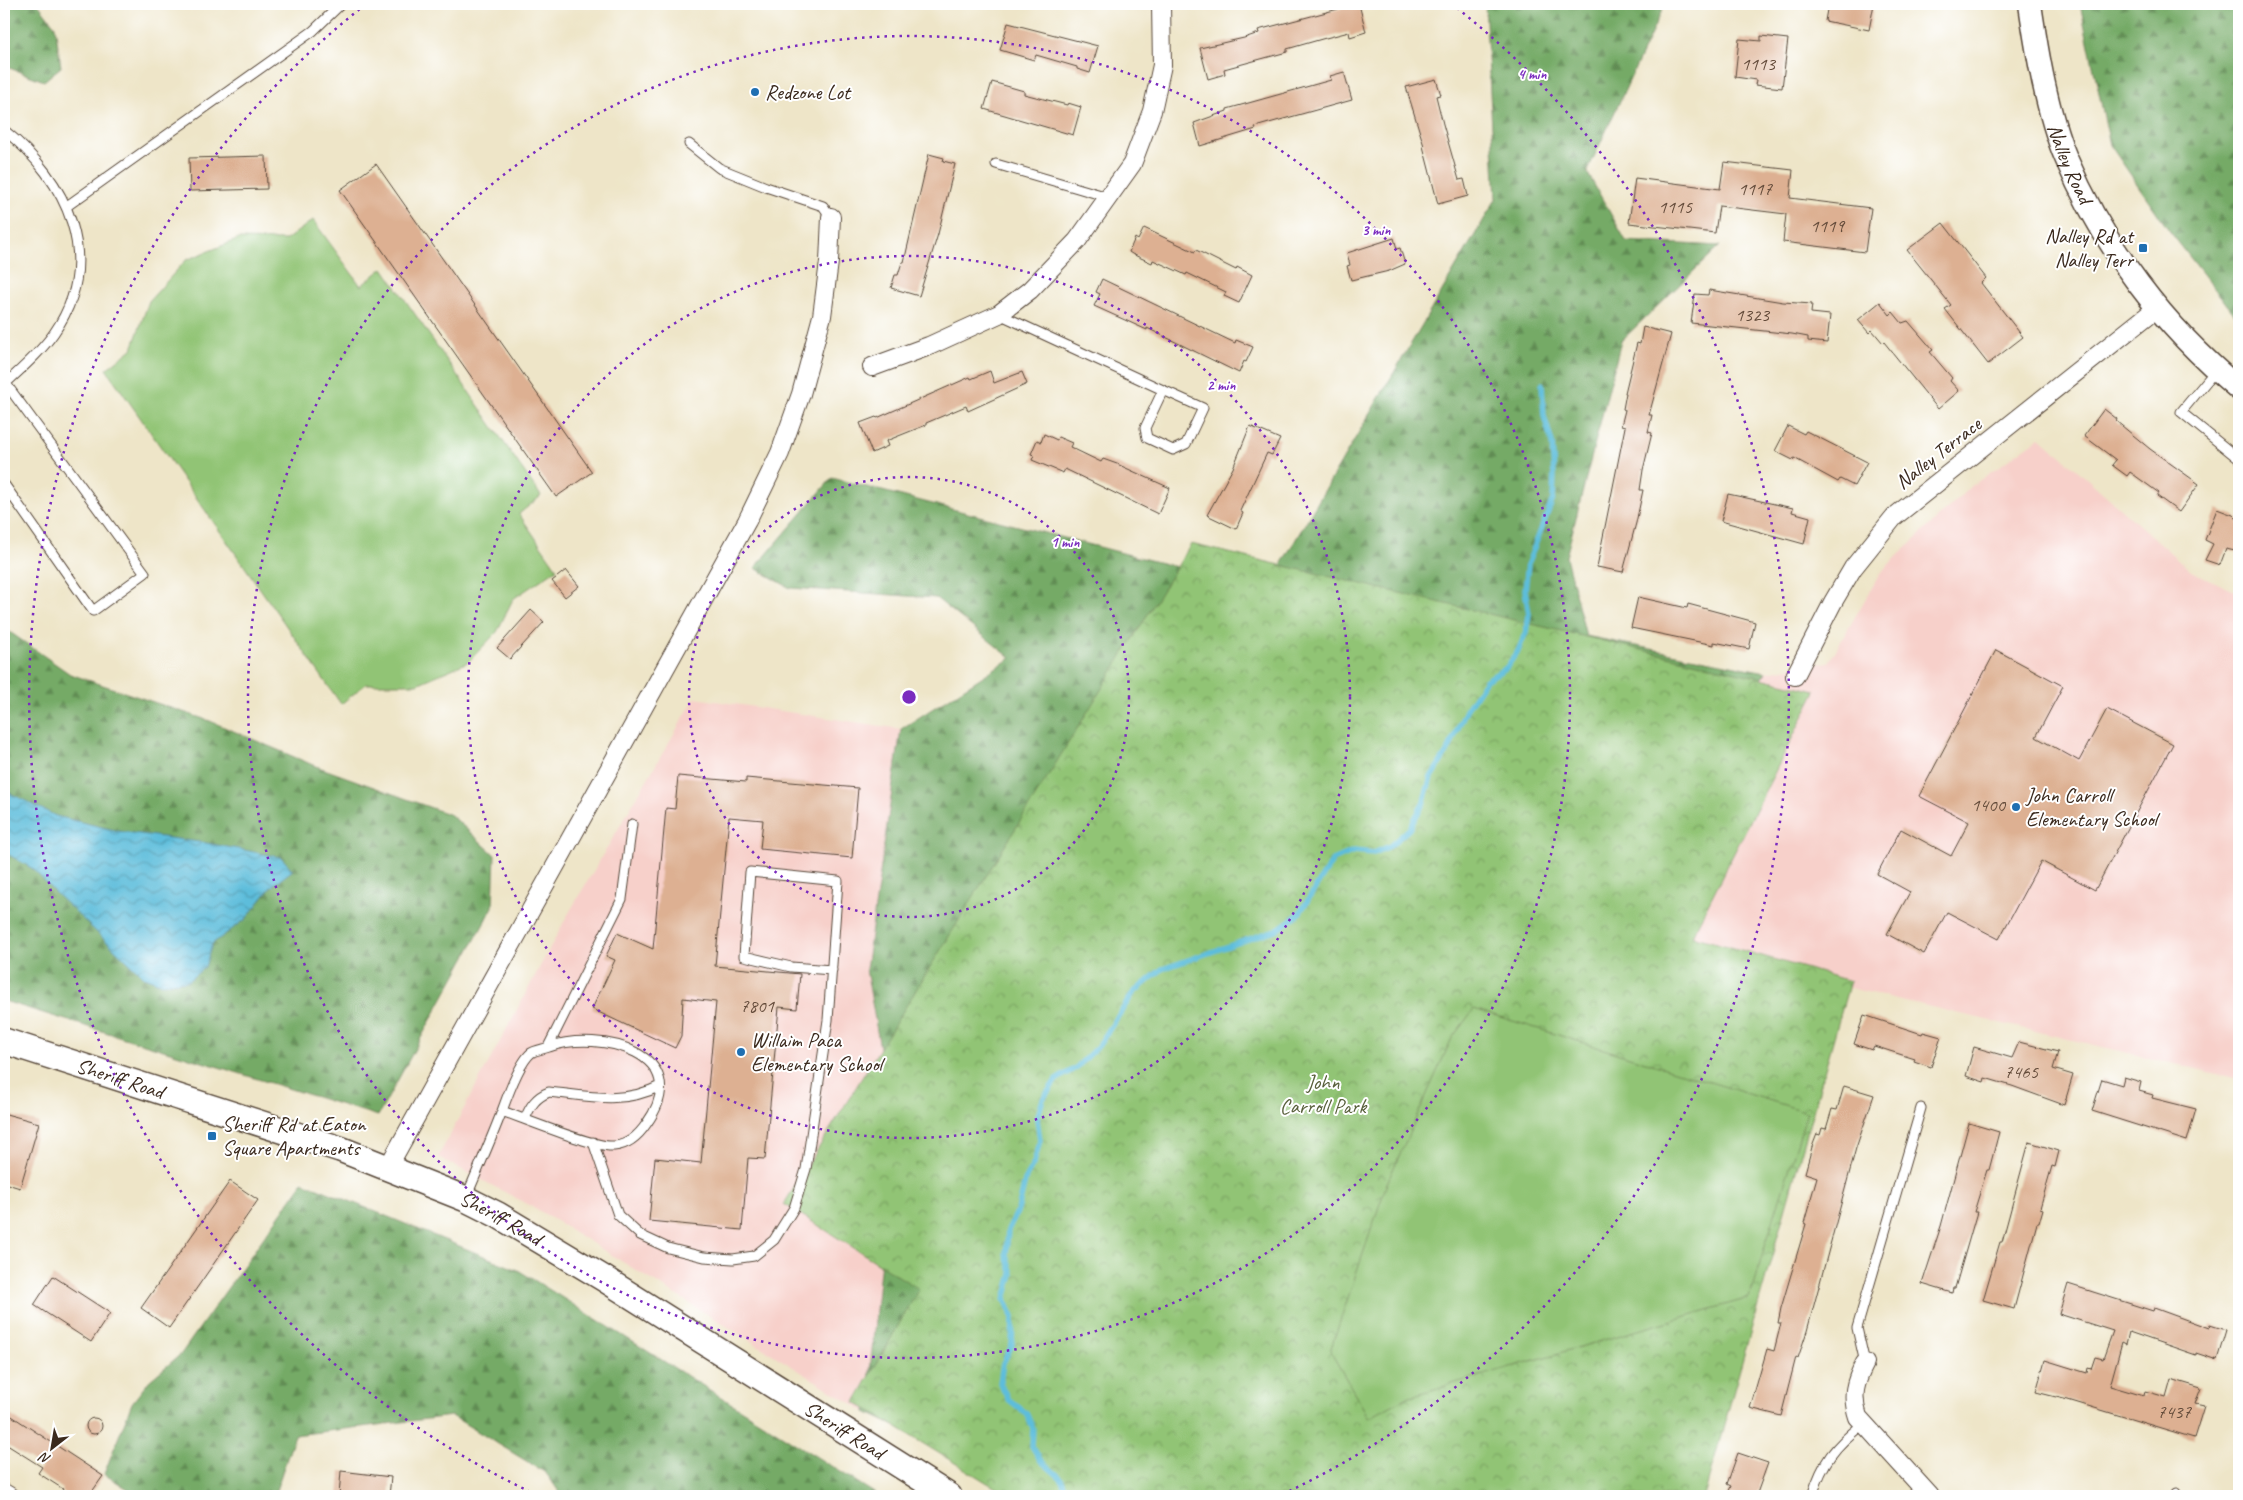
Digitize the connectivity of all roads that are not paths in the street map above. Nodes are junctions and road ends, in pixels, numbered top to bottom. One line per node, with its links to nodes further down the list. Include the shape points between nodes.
1 (341, 4): 8 (lane, via 313,31)
2 (1160, 4): 7 (street, via 1162,65 1152,111 1132,164)
3 (2030, 4): 10 (street, Nalley Road, via 2037,54 2065,157 2103,231)
4 (4, 130): 8 (lane, via 45,170)
5 (689, 144): 9 (lane, via 719,168 823,206)
6 (996, 164): 7 (lane)
7 (1108, 197): 11 (street, via 1077,241 1030,290)
8 (66, 206): 14 (lane, via 72,220 77,252 76,277 66,309 54,332 36,355)
9 (831, 217): 29 (street, via 822,316 780,453 728,555)
10 (2157, 308): 13 (street, Nalley Road); 19 (street, Nalley Terrace, via 1894,517 1853,568)
11 (999, 314): 12 (street, via 929,346); 16 (lane)
12 (872, 366)
13 (2216, 370): 15 (street, Nalley Road); 17 (lane, via 2180,412)
14 (4, 383): 18 (lane, via 145,573 93,611)
15 (2239, 389)
16 (1163, 390): 16 (lane, via 1203,408 1186,444 1173,450 1147,438 1145,428)
17 (2239, 459)
18 (4, 484)
19 (1795, 676)
20 (632, 824): 23 (lane, via 622,899)
21 (832, 970): 21 (lane, via 838,881 750,872 744,956 791,967); 28 (lane, via 828,1020 806,1169 794,1208 774,1240 754,1256 733,1259 704,1257 668,1248 640,1235 618,1215)
22 (4, 1041): 29 (main road, Sheriff Road)
23 (548, 1047): 24 (lane, via 564,1042 612,1042 642,1055 651,1063); 26 (lane, via 531,1053 510,1088)
24 (660, 1086): 27 (lane, via 645,1094 622,1099 549,1092 530,1105); 28 (lane, via 655,1112 642,1131 628,1143 613,1146)
25 (1921, 1108): 31 (lane, via 1857,1328)
26 (502, 1111): 27 (lane); 30 (lane)
27 (525, 1119): 28 (lane)
28 (593, 1142)
29 (388, 1166): 30 (main road, Sheriff Road)
30 (466, 1199): 35 (main road, Sheriff Road, via 603,1278)
31 (1865, 1363): 32 (street, via 1855,1383 1854,1396 1855,1408)
32 (1863, 1424): 36 (lane, via 1840,1442 1829,1457); 37 (street)
33 (4, 1493): 34 (street)
34 (9, 1496)
35 (949, 1496)
36 (1812, 1496)
37 (1930, 1496)

